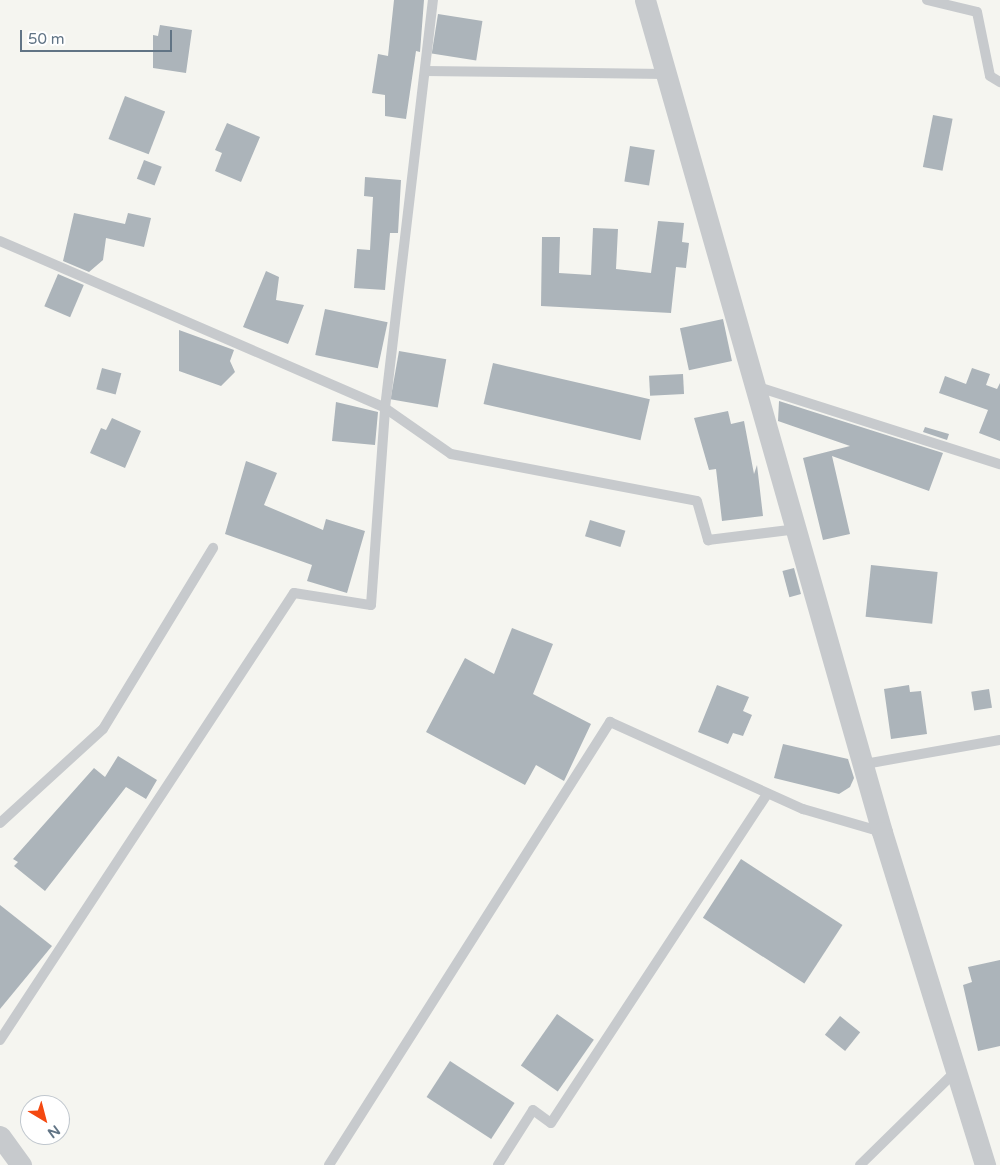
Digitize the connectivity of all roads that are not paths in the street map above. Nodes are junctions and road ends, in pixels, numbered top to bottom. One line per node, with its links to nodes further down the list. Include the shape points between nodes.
1 (433, 0): 4 (lane)
2 (645, 0): 5 (street)
3 (927, 0): 6 (lane, via 977,12 990,76)
4 (425, 71): 5 (lane); 9 (lane)
5 (666, 74): 8 (street)
6 (1000, 82)
7 (0, 241): 9 (lane)
8 (754, 386): 10 (lane); 11 (street)
9 (385, 408): 11 (lane, via 451,454 697,501 708,540); 18 (lane, via 371,605 294,593)
10 (1000, 464)
11 (797, 529): 14 (street)
12 (213, 548): 16 (lane, via 103,729)
13 (1000, 740): 14 (lane)
14 (865, 764): 17 (street)
15 (766, 794): 17 (lane); 22 (lane, via 610,722); 23 (lane, via 552,1123 533,1110)
16 (0, 823)
17 (882, 832): 19 (street)
18 (0, 1040)
19 (957, 1070): 24 (lane); 25 (street)
20 (0, 1136): 21 (street)
21 (21, 1165)
22 (329, 1165)
23 (498, 1165)
24 (860, 1165)
25 (985, 1165)

